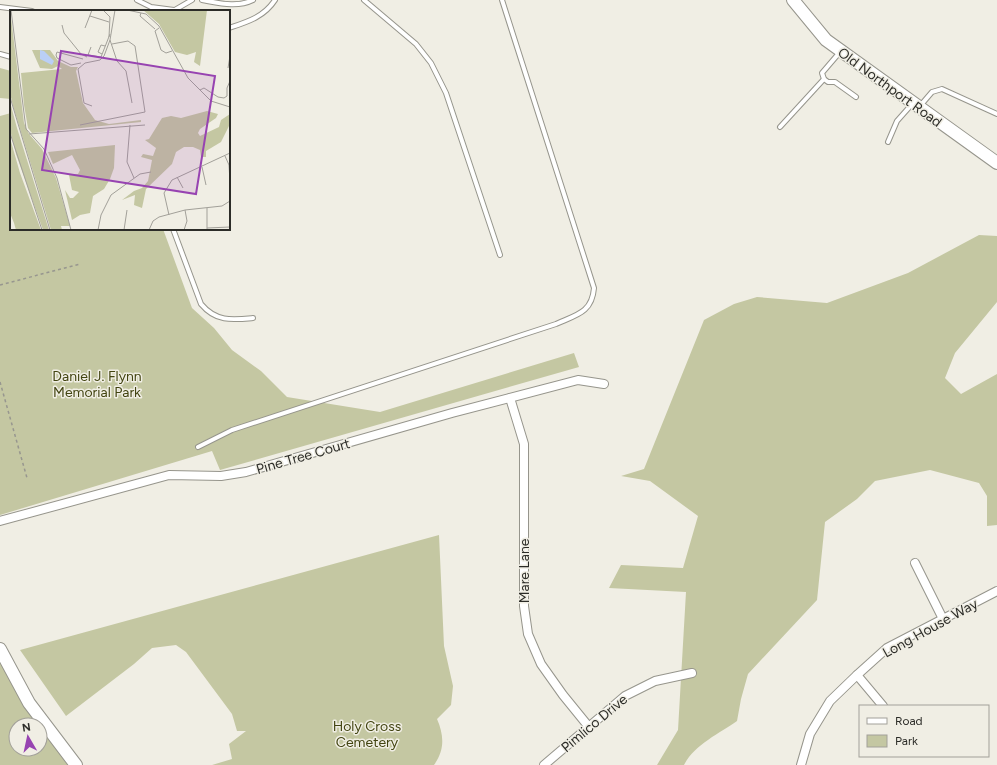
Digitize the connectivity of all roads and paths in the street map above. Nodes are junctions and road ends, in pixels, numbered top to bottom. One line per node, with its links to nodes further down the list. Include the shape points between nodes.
1 (137, 0): 11 (lane, via 151,7)
2 (192, 0): 12 (lane)
3 (202, 0): 4 (lane, via 222,4 245,4)
4 (253, 0)
5 (275, 0): 13 (lane, via 255,20)
6 (364, 0): 25 (lane, via 416,44 431,62 446,93)
7 (502, 0): 32 (lane, via 594,288 593,297 586,310 556,324 232,430)
8 (792, 0): 14 (main road, Old Northport Road, via 826,40)
9 (0, 7): 10 (lane)
10 (24, 10)
11 (168, 10)
12 (175, 10)
13 (230, 28)
14 (841, 51): 17 (lane, via 822,73); 19 (main road, Old Northport Road)
15 (0, 54): 16 (lane)
16 (10, 58)
17 (824, 79): 18 (lane, via 834,82); 21 (lane)
18 (856, 97)
19 (916, 105): 20 (lane, via 932,92 942,89); 22 (lane, via 897,121); 23 (main road, Old Northport Road)
20 (997, 114)
21 (780, 127)
22 (888, 142)
23 (997, 164)
24 (173, 230): 28 (lane, via 201,304 209,313 230,320)
25 (500, 255)
26 (80, 264): 27 (path)
27 (0, 285)
28 (253, 318)
29 (0, 382): 33 (path)
30 (604, 384): 31 (street, Pine Tree Court, via 578,380)
31 (510, 398): 34 (street, Pine Tree Court, via 246,472 221,476 169,475); 42 (street, Mare Lane, via 524,444 524,606 528,634 541,664)
32 (198, 446)
33 (26, 478)
34 (0, 520)
35 (915, 563): 37 (street)
36 (997, 591): 37 (street, Long House Way)
37 (943, 619): 40 (street, Long House Way, via 887,648)
38 (0, 648): 43 (main road, via 30,703)
39 (692, 673): 42 (street, Pimlico Drive, via 655,681 625,696)
40 (857, 675): 41 (street); 45 (street, Long House Way, via 830,701 810,734)
41 (882, 705)
42 (589, 726): 44 (street, Pimlico Drive)
43 (76, 765)
44 (544, 765)
45 (801, 765)

